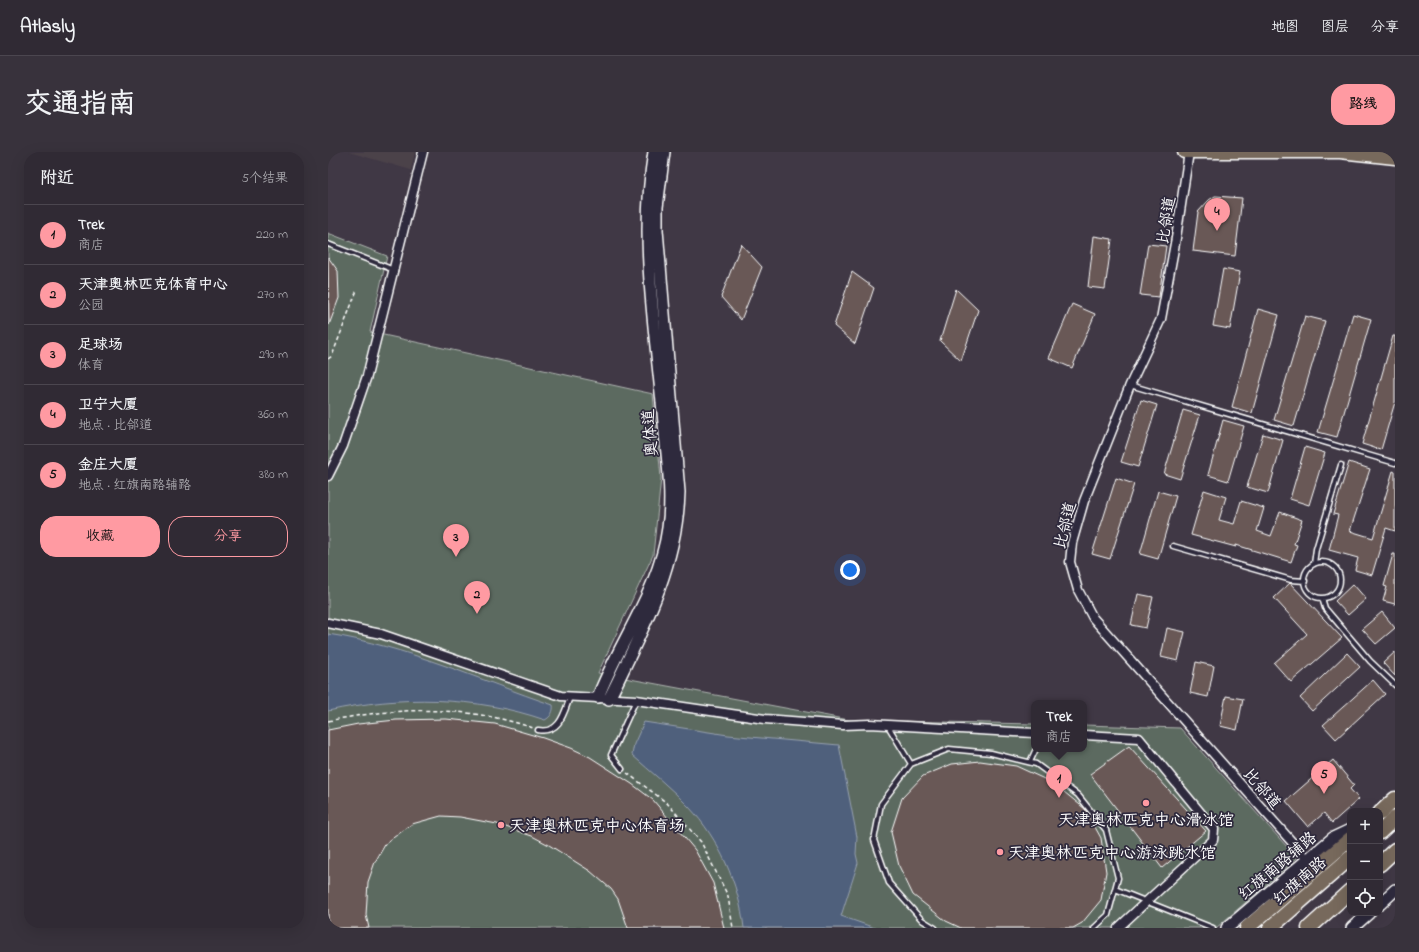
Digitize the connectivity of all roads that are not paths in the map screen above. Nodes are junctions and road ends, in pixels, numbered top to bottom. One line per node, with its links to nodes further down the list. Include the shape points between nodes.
1 (423, 152): 8 (street)
2 (654, 152): 20 (street, 奥体道, via 648,237 670,490 668,529 654,578)
3 (664, 152): 20 (street, via 657,230 679,492 677,524 672,550 649,616)
4 (1184, 152): 5 (main road)
5 (1189, 152): 6 (main road, via 1340,152); 9 (street, 比邻道, via 1165,304 1161,319)
6 (1395, 158)
7 (328, 244): 8 (lane)
8 (394, 270): 12 (street, via 367,376 343,446)
9 (1130, 385): 10 (lane); 38 (street, 比邻道, via 1084,501 1072,543 1070,562 1078,590 1094,618)
10 (1395, 463)
11 (1341, 465): 14 (lane, via 1316,549)
12 (328, 476)
13 (1173, 546): 15 (lane, via 1291,580)
14 (1314, 564): 15 (lane, via 1306,572); 16 (lane, via 1320,562 1332,565 1340,580 1336,590)
15 (1305, 581): 16 (lane, via 1311,594)
16 (1322, 598): 18 (lane, via 1330,614 1370,661)
17 (328, 623): 19 (street, via 381,634)
18 (1395, 685)
19 (570, 697): 20 (street); 23 (lane, via 560,721 554,728 547,732)
20 (603, 698): 21 (street)
21 (636, 700): 22 (street, via 765,719 843,725); 29 (lane, via 611,755)
22 (887, 725): 24 (street); 28 (lane)
23 (538, 730)
24 (1031, 733)
25 (1087, 735): 45 (street, via 1139,738 1214,829 1213,840)
26 (1035, 752): 27 (lane)
27 (1030, 762): 28 (lane, via 991,753 949,749); 41 (lane, via 1078,795 1106,830 1118,878)
28 (911, 764): 47 (lane, via 881,804 874,840 889,883 922,920)
29 (622, 769)
30 (1395, 799): 31 (highway)
31 (1383, 810)
32 (1395, 817): 33 (street); 34 (highway)
33 (1383, 821)
34 (1383, 829)
35 (1347, 831): 38 (street, 红旗南路辅路, via 1333,838)
36 (1347, 842): 52 (highway)
37 (1395, 850): 40 (highway)
38 (1307, 859): 51 (street, 红旗南路辅路)
39 (1347, 861): 53 (highway, 红旗南路)
40 (1383, 861)
41 (1115, 889): 45 (lane); 48 (lane, via 1108,915)
42 (1395, 890): 44 (street)
43 (1347, 894): 54 (highway)
44 (1383, 901)
45 (1148, 902): 49 (street); 50 (lane)
46 (1366, 916): 55 (street)
47 (935, 928)
48 (1095, 928)
49 (1118, 928)
50 (1213, 928)
51 (1227, 928)
52 (1247, 928)
53 (1270, 928)
54 (1310, 928)
55 (1352, 928)

